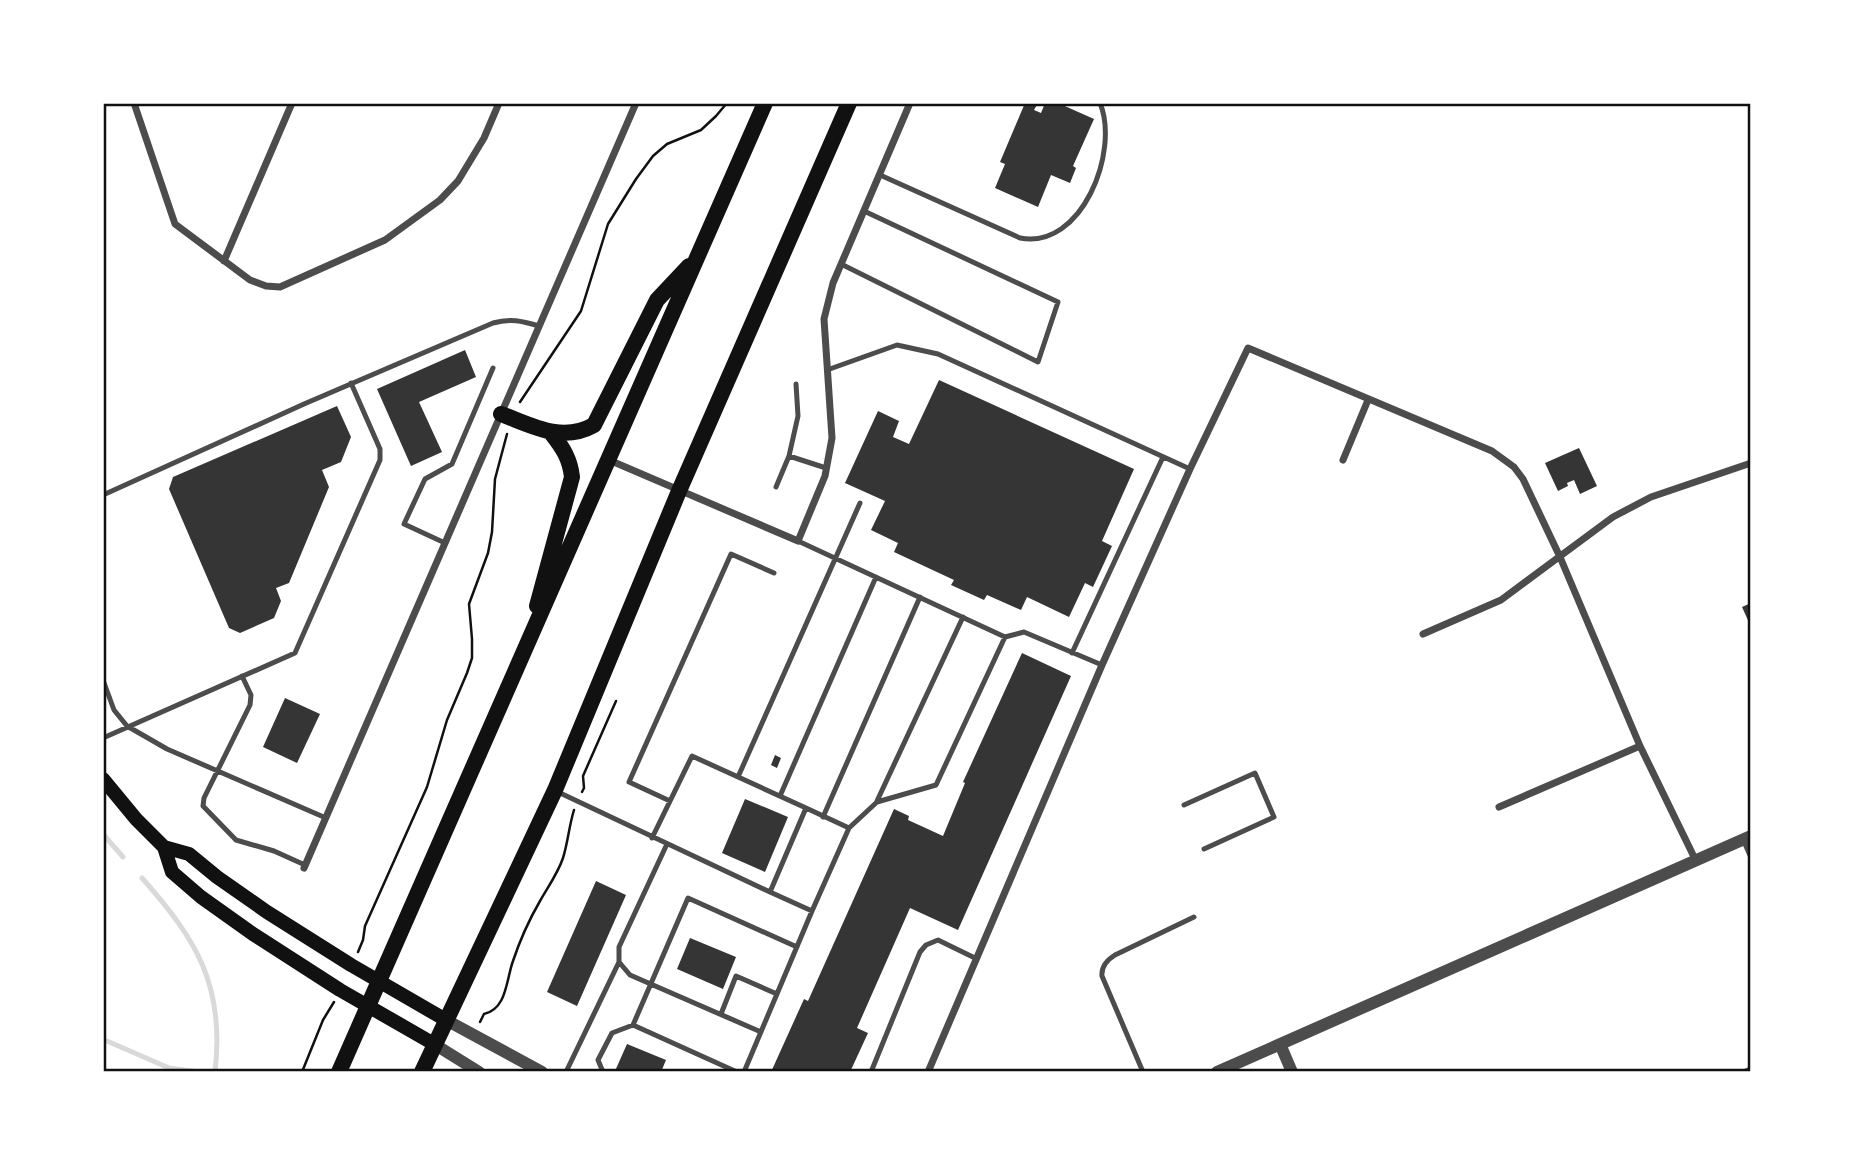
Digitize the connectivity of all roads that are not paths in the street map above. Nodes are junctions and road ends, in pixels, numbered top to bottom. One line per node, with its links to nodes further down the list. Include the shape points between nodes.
1 (134, 103): 12 (street, via 175,224)
2 (292, 103): 12 (street)
3 (499, 103): 12 (street, via 458,181 385,240 280,287 250,280)
4 (636, 103): 14 (street)
5 (765, 103): 11 (main road)
6 (849, 103): 30 (main road)
7 (910, 103): 9 (street)
8 (1100, 103): 9 (lane, via 1107,139 1092,190 1065,228 1041,239 1020,238)
9 (880, 175): 10 (street)
10 (864, 211): 13 (street); 13 (lane, via 1058,302 1038,362)
11 (698, 256): 21 (main road, via 657,300 594,425 582,432); 24 (main road)
12 (224, 261)
13 (841, 264): 16 (street, via 824,319)
14 (539, 326): 17 (lane, via 518,320 493,323); 20 (street)
15 (493, 368): 34 (lane, via 452,464 425,479 404,524)
16 (827, 370): 23 (lane, via 897,345 938,354); 27 (street, via 832,438)
17 (351, 383): 31 (lane); 46 (lane, via 380,449 380,460 295,653)
18 (796, 384): 22 (lane, via 798,416)
19 (1368, 400): 25 (street); 28 (street, via 1248,348); 35 (street, via 1492,451 1514,467)
20 (507, 416): 21 (main road); 34 (street)
21 (552, 434): 43 (main road, via 570,463 572,477)
22 (789, 456): 27 (lane); 29 (lane)
23 (1163, 457): 28 (lane); 44 (lane)
24 (609, 460): 30 (street); 43 (main road)
25 (1343, 460)
26 (1751, 463): 35 (street, via 1651,497 1613,517)
27 (826, 468): 33 (street)
28 (1190, 469): 45 (street)
29 (776, 487)
30 (679, 491): 33 (street); 54 (main road)
31 (103, 495)
32 (860, 503): 36 (lane)
33 (798, 541): 36 (lane)
34 (445, 543): 62 (street)
35 (1560, 557): 41 (street, via 1501,600); 50 (street)
36 (835, 558): 38 (lane); 52 (lane)
37 (774, 573): 56 (lane, via 731,554 629,782)
38 (876, 577): 39 (lane); 55 (lane)
39 (920, 597): 40 (lane); 61 (lane)
40 (963, 617): 42 (lane); 57 (lane)
41 (1423, 634)
42 (1005, 637): 44 (lane, via 1024,632); 57 (lane, via 936,785)
43 (530, 639): 78 (main road)
44 (1072, 653): 45 (lane)
45 (1102, 665): 76 (street)
46 (242, 676): 48 (lane); 51 (lane, via 250,705)
47 (103, 680): 48 (lane, via 114,710)
48 (127, 726): 49 (lane); 51 (lane)
49 (103, 738)
50 (1640, 746): 59 (street); 70 (street)
51 (218, 771): 62 (lane); 71 (lane, via 202,802 206,811 236,839)
52 (738, 777): 55 (lane); 56 (lane, via 692,756)
53 (103, 779): 67 (main road)
54 (555, 790): 64 (lane); 83 (main road)
55 (780, 796): 60 (lane)
56 (670, 801): 64 (lane)
57 (877, 802): 63 (lane)
58 (1184, 805): 68 (lane, via 1255,773 1274,817)
59 (1499, 807)
60 (806, 808): 61 (lane); 72 (lane)
61 (823, 817): 63 (lane)
62 (326, 818): 71 (street)
63 (849, 828): 73 (lane)
64 (653, 838): 66 (lane)
65 (1747, 838): 69 (street); 70 (street)
66 (667, 844): 72 (lane); 77 (lane, via 620,947)
67 (164, 847): 78 (main road, via 189,854 267,912); 81 (main road, via 172,872 201,897)
68 (1204, 849)
69 (1751, 855)
70 (1696, 861): 87 (street)
71 (305, 866)
72 (769, 892): 73 (lane)
73 (812, 911): 75 (lane)
74 (1194, 917): 98 (lane, via 1115,955 1101,970)
75 (797, 947): 79 (lane, via 688,898); 80 (lane)
76 (977, 959): 96 (lane, via 938,940 920,951); 97 (street)
77 (619, 962): 79 (lane, via 630,975); 92 (lane)
78 (378, 981): 81 (main road); 83 (main road)
79 (649, 983): 82 (lane); 84 (lane)
80 (777, 994): 82 (lane, via 736,976); 85 (lane)
81 (368, 1004): 86 (main road); 88 (main road)
82 (720, 1014): 85 (lane)
83 (446, 1020): 86 (main road); 91 (street)
84 (633, 1025): 93 (lane, via 612,1033 598,1059); 94 (lane)
85 (761, 1032): 95 (lane)
86 (434, 1044): 89 (main road); 90 (street)
87 (1280, 1044): 99 (street); 100 (street)
88 (339, 1072)
89 (422, 1072)
90 (479, 1072)
91 (542, 1072)
92 (566, 1072)
93 (603, 1072)
94 (737, 1072)
95 (744, 1072)
96 (871, 1072)
97 (928, 1072)
98 (1143, 1072)
99 (1217, 1072)
100 (1292, 1072)

